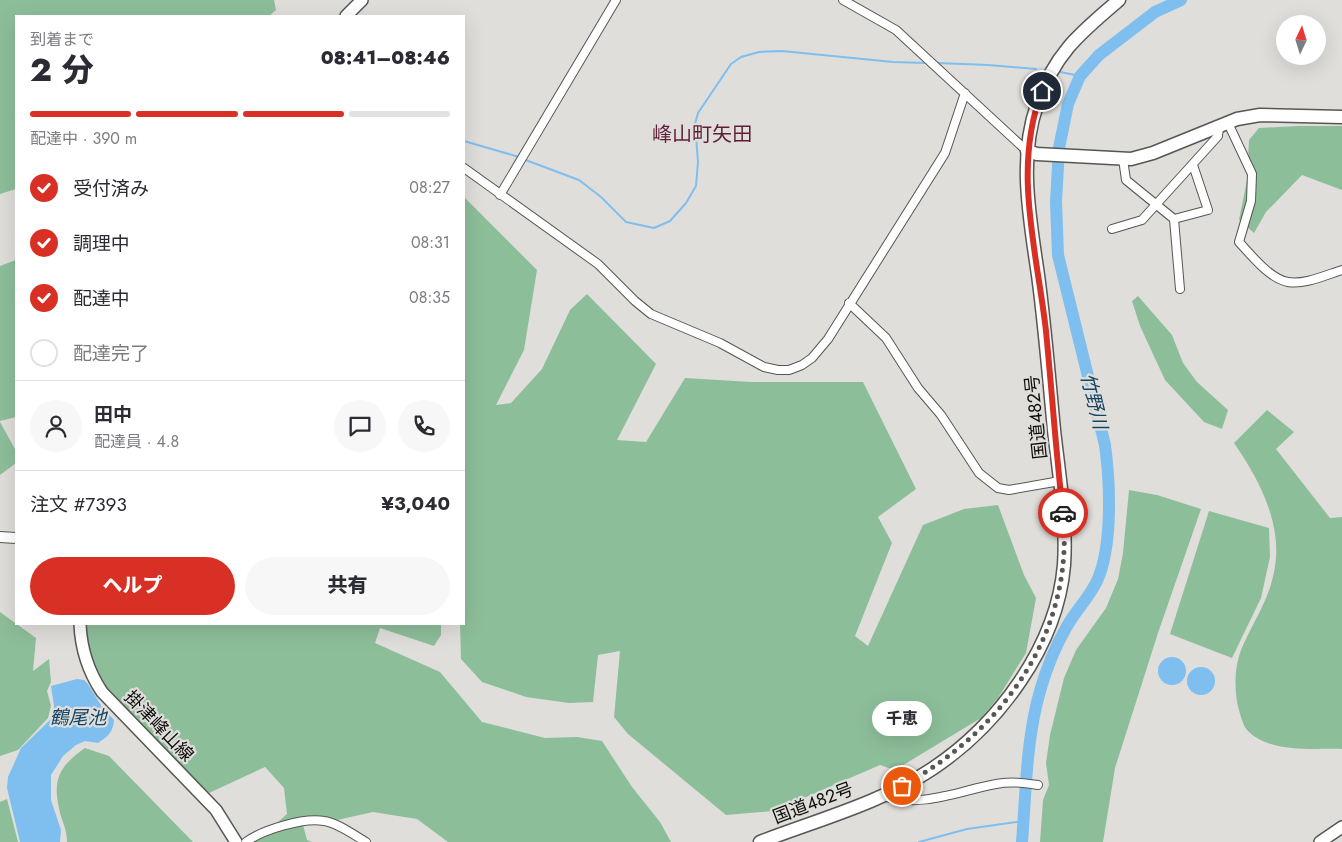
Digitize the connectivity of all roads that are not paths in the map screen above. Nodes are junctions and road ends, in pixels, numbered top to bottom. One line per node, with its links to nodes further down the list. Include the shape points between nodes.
1 (616, 0): 13 (street)
2 (843, 0): 6 (street, via 896,30)
3 (1119, 0): 9 (highway, 国道482号, via 1083,30 1057,62 1036,106)
4 (360, 3): 5 (main road)
5 (348, 15)
6 (965, 93): 9 (street); 19 (street, via 945,153)
7 (1342, 117): 8 (highway, via 1260,115)
8 (1224, 125): 10 (highway, via 1153,153 1131,160); 11 (street); 17 (street, via 1252,174 1251,201 1239,242 1286,282)
9 (1032, 152): 10 (highway); 20 (highway, 国道482号, via 1031,223 1046,332)
10 (1123, 159): 14 (street, via 1126,180)
11 (1193, 164): 14 (street); 15 (street, via 1208,210)
12 (465, 169): 13 (street)
13 (500, 195): 19 (street, via 598,264 651,314 720,343 764,367 789,370 807,362 828,339)
14 (1156, 205): 15 (street); 16 (street, via 1142,220)
15 (1174, 219): 18 (street)
16 (1112, 229)
17 (1342, 270)
18 (1180, 289)
19 (849, 303): 20 (street, via 886,338 918,388 942,414 979,473 998,488 1009,490)
20 (1060, 481): 25 (highway, 国道482号, via 1064,569 1054,612 1028,667 1014,691 986,725 933,768)
21 (0, 537): 22 (street)
22 (15, 538)
23 (80, 625): 27 (main road, 掛津峰山線, via 84,655 102,692 216,810)
24 (1038, 784): 25 (street, via 1007,782 917,801)
25 (882, 796): 30 (highway, 国道482号)
26 (1342, 827): 31 (main road)
27 (236, 842)
28 (246, 842): 29 (street, via 270,830 314,820 326,821)
29 (366, 842)
30 (760, 842)
31 (1320, 842)

